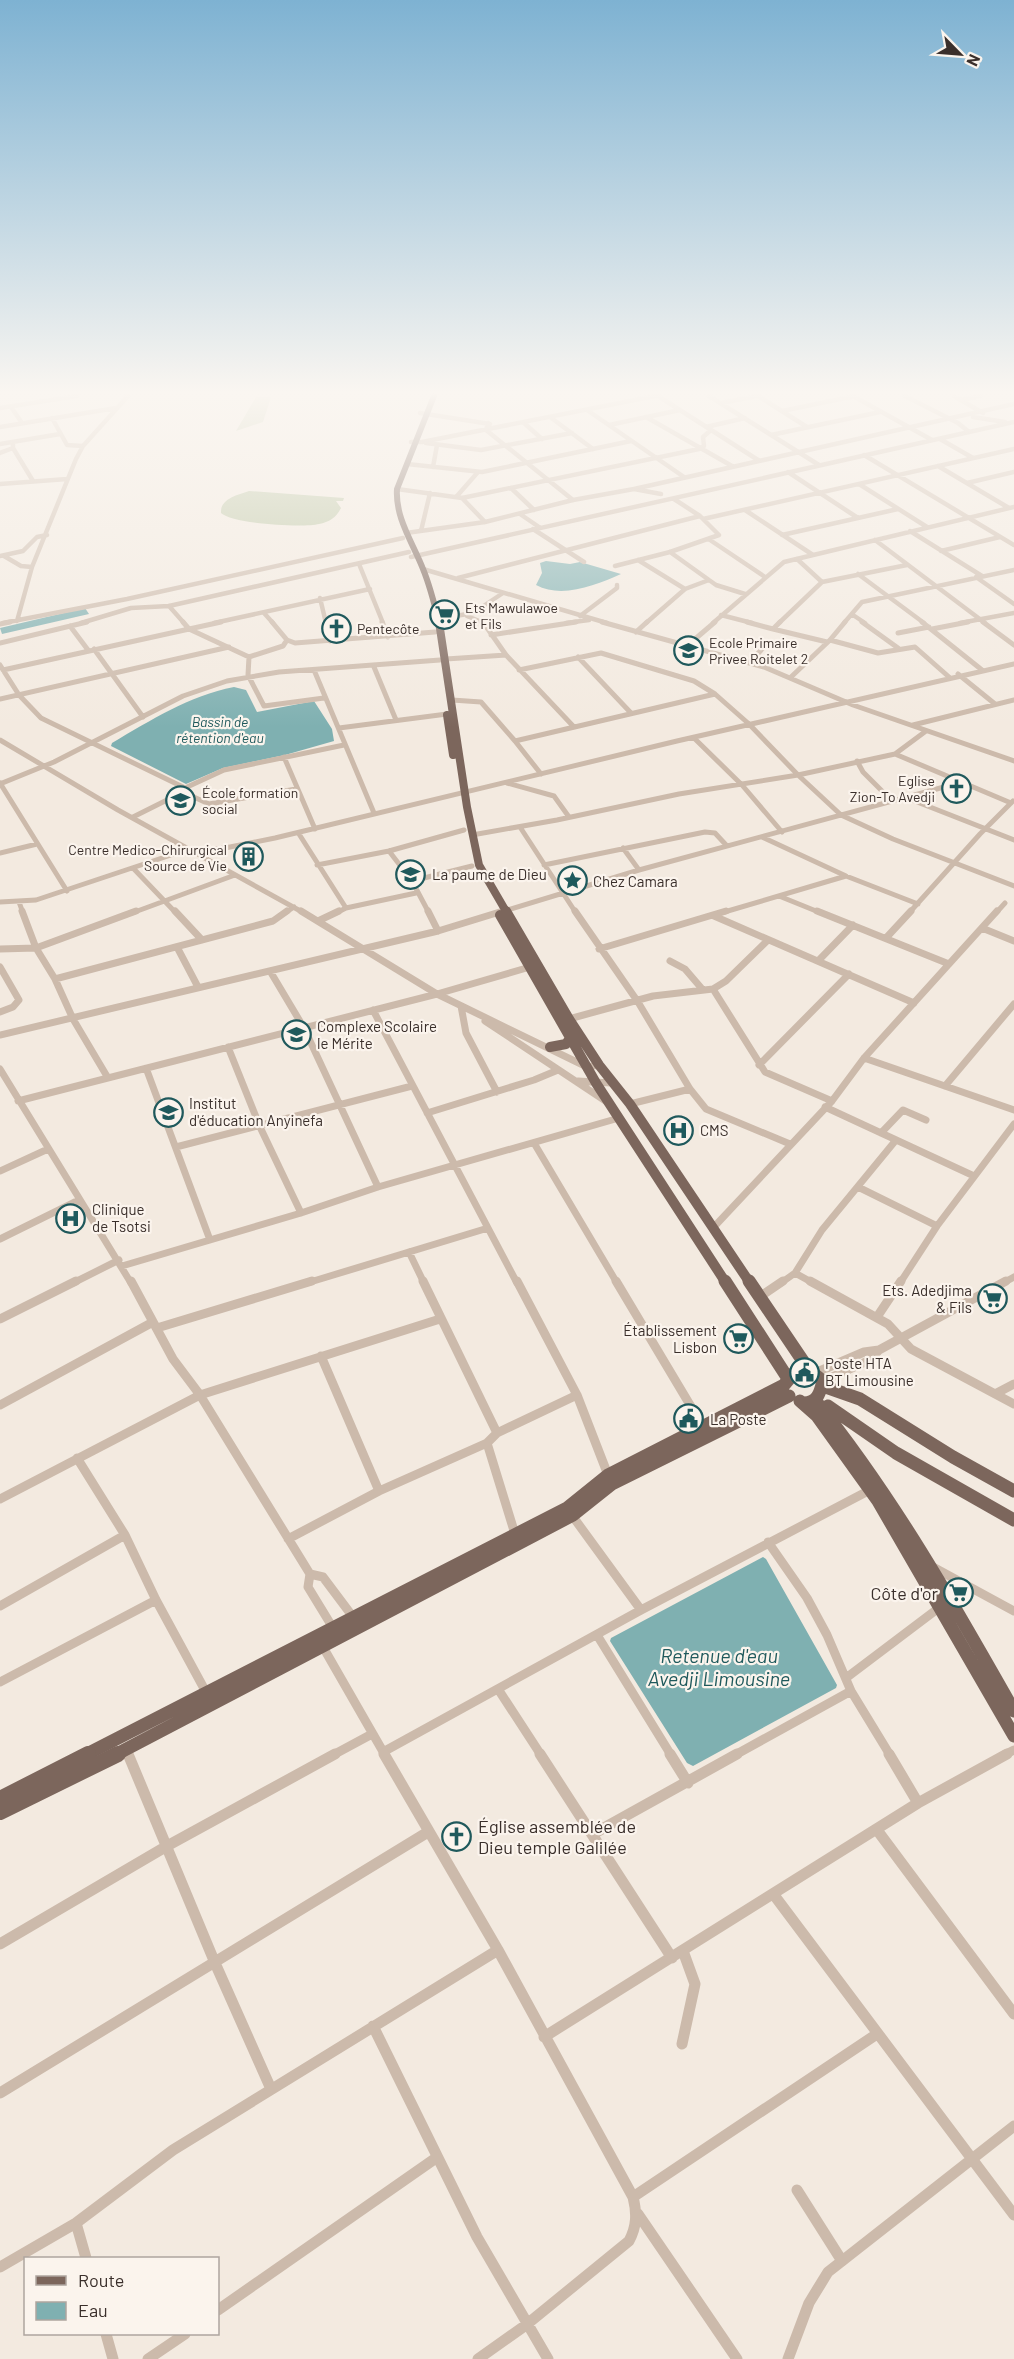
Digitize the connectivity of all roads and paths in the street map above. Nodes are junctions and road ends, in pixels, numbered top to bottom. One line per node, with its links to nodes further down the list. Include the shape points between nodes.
1 (58, 506): 28 (street)
2 (393, 506): 29 (main road)
3 (397, 506): 29 (main road)
4 (427, 506): 26 (street)
5 (469, 506): 22 (street)
6 (530, 506): 16 (street)
7 (549, 506): 16 (street)
8 (644, 506): 23 (street)
9 (683, 506): 20 (street)
10 (762, 506): 17 (street)
11 (839, 506): 21 (street)
12 (893, 506): 15 (street)
13 (949, 506): 19 (street)
14 (1012, 508): 19 (street)
15 (898, 509): 21 (street); 24 (street)
16 (534, 510): 18 (street)
17 (745, 510): 20 (street); 30 (street)
18 (520, 513): 22 (street); 23 (street)
19 (967, 517): 24 (street); 31 (street)
20 (702, 518): 32 (street, via 719,535); 36 (street)
21 (858, 518): 30 (street)
22 (485, 522): 26 (street)
23 (539, 527): 25 (street)
24 (927, 527): 27 (street)
25 (533, 529): 36 (street); 39 (street)
26 (421, 531): 29 (street)
27 (910, 531): 33 (street); 35 (street)
28 (47, 535): 38 (street, via 38,537 23,551); 47 (street)
29 (404, 535): 39 (main road); 64 (street)
30 (782, 535): 40 (street)
31 (1000, 537): 34 (street); 35 (street)
32 (710, 540): 37 (street); 52 (street)
33 (875, 540): 40 (street); 45 (street)
34 (1014, 545)
35 (941, 550): 51 (street)
36 (567, 551): 43 (street); 53 (street)
37 (670, 552): 42 (street); 54 (street)
38 (1, 555): 47 (street, via 21,566)
39 (412, 555): 44 (street); 48 (main road); 83 (main road)
40 (813, 555): 41 (street)
41 (797, 559): 52 (street, via 780,563); 55 (street)
42 (638, 560): 46 (street); 59 (street)
43 (584, 562)
44 (358, 564): 58 (street); 67 (street)
45 (907, 565): 50 (street); 57 (street)
46 (615, 566)
47 (32, 567): 77 (street)
48 (423, 569): 53 (street); 74 (main road)
49 (1014, 570): 51 (street)
50 (858, 574): 55 (street); 62 (street)
51 (979, 576): 57 (street); 65 (street)
52 (765, 577): 61 (street)
53 (457, 578): 60 (street)
54 (709, 580): 59 (street); 61 (street)
55 (822, 582): 82 (street)
56 (617, 585): 73 (street)
57 (934, 585): 62 (street); 76 (street)
58 (370, 589): 63 (street); 87 (street)
59 (685, 589): 84 (street)
60 (503, 593): 72 (street); 73 (street)
61 (745, 594): 70 (street)
62 (888, 596): 71 (street, via 862,602); 80 (street)
63 (320, 598): 68 (street); 89 (street)
64 (126, 599): 66 (street); 77 (street)
65 (1014, 604)
66 (142, 606): 67 (street); 79 (street)
67 (169, 606): 81 (street)
68 (264, 613): 81 (street); 88 (street)
69 (1014, 613): 76 (street)
70 (721, 615): 82 (street); 93 (street)
71 (853, 615): 90 (street); 98 (street)
72 (468, 616): 74 (street); 86 (street, via 482,621)
73 (580, 616): 75 (street)
74 (438, 619): 103 (main road)
75 (591, 619): 84 (street); 86 (street)
76 (981, 620): 80 (street); 94 (street)
77 (17, 621): 78 (street)
78 (0, 624)
79 (70, 626): 91 (street); 99 (street)
80 (930, 628): 85 (street); 110 (street)
81 (189, 629): 96 (street); 99 (street)
82 (773, 629): 90 (street)
83 (435, 632): 87 (street); 103 (main road)
84 (636, 632): 93 (street)
85 (898, 633)
86 (491, 635): 100 (street)
87 (388, 637): 89 (street)
88 (287, 640): 92 (street); 95 (street)
89 (330, 641): 92 (street)
90 (829, 641): 98 (street, via 875,652); 114 (street)
91 (0, 643)
92 (295, 643): 95 (street)
93 (688, 645): 104 (street)
94 (1014, 645)
95 (283, 646): 101 (street)
96 (229, 647): 101 (street); 111 (street)
97 (764, 647): 104 (street)
98 (898, 648): 115 (street, via 915,646)
99 (91, 650): 107 (street); 111 (street)
100 (506, 655): 103 (street); 109 (street)
101 (249, 657): 112 (street)
102 (578, 657): 109 (street); 116 (street, via 607,655 690,679); 125 (street)
103 (443, 659): 106 (street); 120 (main road); 124 (main road)
104 (749, 663): 114 (street)
105 (1014, 664): 110 (street)
106 (374, 667): 108 (street); 127 (street)
107 (2, 668): 117 (street)
108 (315, 670): 112 (street); 118 (street)
109 (519, 670): 130 (street)
110 (982, 670): 113 (street)
111 (111, 675): 117 (street); 126 (street)
112 (248, 675): 118 (street, via 264,706); 126 (street, via 209,686)
113 (958, 675): 115 (street); 123 (street)
114 (791, 677): 122 (street)
115 (949, 677): 122 (street)
116 (715, 694): 125 (street); 128 (street)
117 (19, 695): 119 (street); 136 (street, via 41,718)
118 (324, 698): 131 (street)
119 (0, 699)
120 (452, 700): 135 (street, via 481,702); 151 (main road)
121 (1014, 700): 123 (street)
122 (846, 702): 128 (street); 129 (street)
123 (995, 704): 129 (street)
124 (447, 714): 127 (street); 151 (main road)
125 (631, 714): 130 (street)
126 (143, 717): 136 (street)
127 (396, 720): 131 (street)
128 (749, 724): 133 (street); 144 (street)
129 (911, 726): 132 (street)
130 (574, 727): 135 (street)
131 (339, 728): 137 (street)
132 (926, 731): 138 (street); 141 (street)
133 (694, 738): 143 (street); 148 (street)
134 (0, 740): 142 (street)
135 (515, 741): 143 (street)
136 (93, 742): 142 (street); 150 (street)
137 (344, 745): 139 (street); 155 (street)
138 (895, 754): 140 (street); 145 (street)
139 (284, 757): 149 (street); 150 (street, via 224,770)
140 (857, 761): 144 (street); 153 (street)
141 (1014, 761)
142 (45, 768): 147 (street); 157 (street)
143 (541, 774): 146 (street)
144 (798, 775): 148 (street); 156 (street)
145 (956, 780): 152 (street, via 944,788); 154 (street)
146 (506, 783): 151 (street); 158 (street, via 554,796)
147 (0, 784): 167 (street)
148 (742, 784): 158 (street); 163 (street)
149 (296, 789): 150 (street, via 209,804); 160 (street)
150 (184, 790): 157 (street)
151 (462, 793): 155 (street); 162 (main road)
152 (905, 797): 153 (street); 161 (street)
153 (891, 800): 156 (street)
154 (1012, 802): 161 (street)
155 (374, 813): 160 (street)
156 (841, 815): 163 (street); 173 (street)
157 (133, 817): 172 (street)
158 (569, 817): 159 (street)
159 (520, 827): 162 (street); 175 (street)
160 (315, 829): 164 (street)
161 (986, 830): 166 (street); 173 (street)
162 (468, 832): 170 (street); 176 (main road); 194 (main road, via 479,865)
163 (782, 832): 165 (street)
164 (299, 834): 172 (street); 174 (street)
165 (762, 837): 168 (street); 180 (street)
166 (1014, 840)
167 (37, 844): 171 (street); 183 (street)
168 (727, 846): 169 (street, via 715,833 705,832); 178 (street)
169 (623, 848): 175 (street); 178 (street)
170 (389, 851): 174 (street); 181 (street)
171 (0, 853)
172 (198, 853): 177 (street, via 174,854); 179 (street)
173 (952, 863): 182 (street); 191 (street)
174 (318, 865): 193 (street)
175 (544, 865): 185 (street)
176 (472, 866): 181 (street); 194 (main road)
177 (133, 868): 183 (street); 187 (street)
178 (639, 870): 185 (street)
179 (235, 875): 187 (street); 192 (street)
180 (846, 876): 186 (street); 191 (street)
181 (412, 881): 184 (street)
182 (1014, 886)
183 (67, 891): 189 (street)
184 (416, 893): 193 (street); 199 (street)
185 (564, 894): 194 (street); 207 (street)
186 (779, 896): 195 (street); 197 (street)
187 (165, 900): 201 (street); 205 (street)
188 (0, 902): 189 (street)
189 (19, 902): 205 (street)
190 (1005, 903): 198 (street)
191 (918, 904): 200 (street)
192 (294, 907): 196 (street); 201 (street, via 273,921)
193 (346, 908): 196 (street)
194 (503, 912): 199 (street); 213 (main road); 229 (main road)
195 (714, 916): 202 (street); 207 (street)
196 (318, 921): 208 (street)
197 (853, 925): 200 (street); 209 (street)
198 (982, 928): 203 (street); 211 (street)
199 (438, 931): 208 (street)
200 (886, 938): 211 (street)
201 (202, 940): 204 (street)
202 (768, 940): 209 (street); 218 (street)
203 (1014, 940)
204 (177, 947): 216 (street); 217 (street)
205 (36, 948): 206 (street); 216 (street)
206 (0, 949)
207 (599, 949): 221 (street)
208 (363, 950): 214 (street); 220 (street)
209 (819, 960): 215 (street)
210 (670, 961): 219 (street, via 686,969)
211 (949, 964): 222 (street)
212 (0, 967): 227 (street, via 19,1000 13,1008)
213 (530, 967): 220 (street); 232 (main road)
214 (270, 971): 217 (street); 230 (street)
215 (849, 974): 222 (street); 237 (street)
216 (55, 979): 228 (street)
217 (198, 987): 228 (street)
218 (713, 989): 219 (street); 237 (street)
219 (703, 990): 221 (street, via 653,996)
220 (437, 994): 224 (street); 225 (street)
221 (638, 1002): 229 (street); 248 (street)
222 (914, 1003): 235 (street)
223 (1014, 1004): 247 (street)
224 (461, 1006): 226 (street); 249 (street, via 466,1033)
225 (373, 1010): 230 (street); 246 (street)
226 (471, 1011): 234 (street); 241 (street, via 518,1047)
227 (0, 1012)
228 (73, 1019): 231 (street); 242 (street)
229 (569, 1019): 236 (main road)
230 (304, 1028): 233 (street); 252 (street)
231 (0, 1035)
232 (571, 1037): 234 (main road, via 566,1044); 238 (main road)
233 (228, 1047): 239 (street); 261 (street)
234 (550, 1047): 238 (street)
235 (864, 1058): 247 (street); 251 (street)
236 (599, 1065): 238 (street); 245 (main road)
237 (759, 1065): 251 (street, via 770,1075)
238 (587, 1067): 244 (main road)
239 (146, 1068): 242 (street); 266 (street)
240 (0, 1069): 250 (street)
241 (558, 1070): 243 (street); 249 (street)
242 (108, 1078): 250 (street)
243 (577, 1081): 244 (street); 254 (street)
244 (596, 1083): 245 (street); 254 (main road)
245 (611, 1083): 253 (main road)
246 (412, 1086): 252 (street); 257 (street)
247 (945, 1086): 256 (street)
248 (690, 1089): 253 (street); 265 (street, via 706,1108)
249 (497, 1092): 257 (street)
250 (18, 1101): 267 (street)
251 (832, 1101): 255 (street)
252 (338, 1103): 261 (street); 271 (street)
253 (630, 1104): 277 (main road)
254 (610, 1105): 258 (main road)
255 (825, 1107): 262 (street); 265 (street)
256 (1014, 1110)
257 (427, 1113): 268 (street)
258 (619, 1118): 264 (street); 292 (main road)
259 (926, 1120): 262 (street, via 903,1110)
260 (1014, 1124): 270 (street)
261 (260, 1126): 266 (street); 274 (street)
262 (881, 1133): 263 (street)
263 (896, 1140): 270 (street); 272 (street)
264 (534, 1143): 268 (street); 299 (street)
265 (790, 1143): 277 (street)
266 (176, 1147): 279 (street)
267 (48, 1149): 269 (street); 273 (street)
268 (454, 1166): 271 (street); 276 (street)
269 (0, 1171)
270 (974, 1176): 275 (street)
271 (378, 1187): 274 (street)
272 (858, 1187): 275 (street); 282 (street, via 822,1230)
273 (79, 1200): 278 (street); 281 (street)
274 (302, 1214): 279 (street)
275 (937, 1226): 285 (street)
276 (488, 1228): 280 (street); 296 (street)
277 (713, 1228): 284 (main road)
278 (0, 1239)
279 (210, 1240): 281 (street)
280 (409, 1252): 287 (street); 288 (street)
281 (121, 1263): 286 (street); 288 (street)
282 (795, 1274): 284 (street); 285 (street)
283 (1014, 1277): 289 (street)
284 (761, 1296): 293 (main road)
285 (877, 1317): 289 (street)
286 (0, 1319)
287 (441, 1319): 290 (street); 300 (street)
288 (155, 1325): 295 (street, via 173,1359); 298 (street)
289 (900, 1339): 293 (street, via 879,1350 870,1360); 294 (street)
290 (321, 1356): 295 (street); 307 (street)
291 (1014, 1384): 294 (street)
292 (787, 1386): 293 (main road); 293 (main road, via 801,1369); 299 (main road); 310 (main road, via 749,1414 612,1484)
293 (815, 1387): 301 (main road, via 833,1411); 303 (main road); 306 (main road, via 833,1437); 308 (main road, via 837,1388)
294 (995, 1394): 297 (street)
295 (200, 1395): 304 (street); 314 (street)
296 (577, 1395): 300 (street); 305 (street)
297 (1014, 1404)
298 (0, 1405)
299 (702, 1425): 305 (main road)
300 (497, 1433): 302 (street)
301 (871, 1437): 303 (main road, via 861,1438); 311 (main road)
302 (487, 1443): 307 (street); 312 (street)
303 (854, 1451): 316 (main road)
304 (77, 1458): 309 (street); 313 (street)
305 (608, 1475): 310 (main road)
306 (870, 1490): 315 (street); 320 (main road)
307 (379, 1491): 314 (street)
308 (1014, 1491)
309 (0, 1499)
310 (570, 1512): 312 (main road); 321 (street); 326 (main road)
311 (1014, 1520)
312 (514, 1534): 323 (main road)
313 (125, 1535): 318 (street); 319 (street)
314 (288, 1539): 317 (street)
315 (768, 1542): 321 (street); 327 (street, via 807,1598)
316 (931, 1566): 322 (street); 332 (main road)
317 (310, 1574): 323 (street, via 323,1577); 324 (street, via 308,1587)
318 (156, 1600): 328 (street); 331 (street)
319 (0, 1606)
320 (940, 1607): 327 (street); 334 (main road)
321 (640, 1610): 325 (street)
322 (1014, 1611)
323 (353, 1617): 324 (main road)
324 (333, 1628): 331 (main road)
325 (597, 1635): 329 (street); 338 (street)
326 (324, 1647): 333 (street); 335 (main road)
327 (846, 1678): 330 (street)
328 (0, 1682)
329 (498, 1689): 337 (street); 344 (street)
330 (851, 1691): 338 (street); 340 (street)
331 (207, 1694): 339 (main road)
332 (1014, 1711)
333 (372, 1734): 337 (street); 345 (street)
334 (1014, 1736)
335 (126, 1750): 341 (main road); 345 (street)
336 (1014, 1750): 340 (street)
337 (383, 1752): 343 (street)
338 (688, 1783): 344 (street)
339 (0, 1799)
340 (918, 1803): 342 (street)
341 (0, 1812)
342 (877, 1830): 346 (street); 352 (street)
343 (428, 1832): 348 (street); 351 (street)
344 (593, 1834): 350 (street)
345 (167, 1846): 347 (street); 351 (street)
346 (774, 1895): 349 (street); 354 (street)
347 (0, 1944)
348 (498, 1950): 353 (street); 355 (street)
349 (683, 1952): 350 (street); 356 (street, via 695,1984)
350 (672, 1958): 355 (street)
351 (215, 1963): 357 (street); 358 (street)
352 (1014, 2014)
353 (374, 2026): 357 (street); 360 (street)
354 (877, 2034): 361 (street); 363 (street)
355 (544, 2037): 363 (street)
356 (682, 2044)
357 (272, 2089): 366 (street, via 173,2150)
358 (0, 2093)
359 (1014, 2126): 361 (street)
360 (436, 2158): 370 (street); 371 (street)
361 (972, 2158): 365 (street); 368 (street)
362 (797, 2190): 368 (street)
363 (633, 2197): 364 (street)
364 (638, 2214): 371 (street, via 629,2241); 378 (street)
365 (1014, 2215)
366 (76, 2223): 367 (street); 369 (street)
367 (85, 2257)
368 (842, 2261): 379 (street, via 828,2272 809,2303)
369 (0, 2267)
370 (219, 2309)
371 (526, 2325): 376 (street); 377 (street)
372 (106, 2335): 374 (street)
373 (184, 2335): 375 (street)
374 (113, 2359)
375 (148, 2359)
376 (478, 2359)
377 (548, 2359)
378 (737, 2359)
379 (788, 2359)

